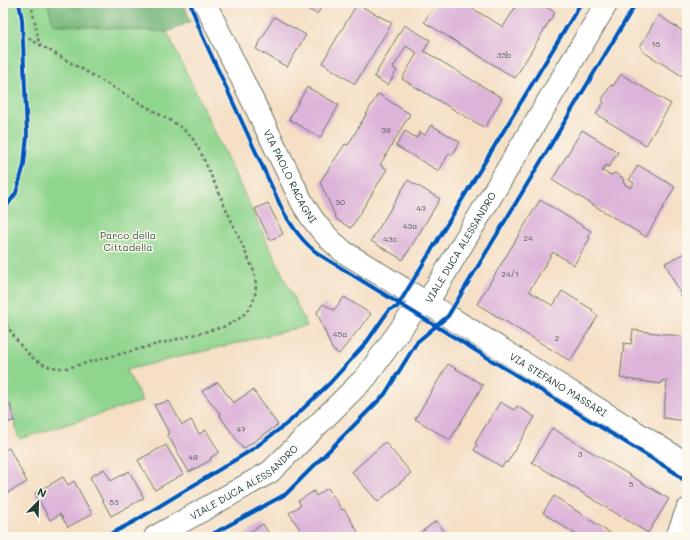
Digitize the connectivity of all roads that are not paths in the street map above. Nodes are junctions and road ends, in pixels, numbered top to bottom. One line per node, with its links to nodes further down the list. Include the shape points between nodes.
1 (205, 3): 3 (street, VIA PAOLO RACAGNI, via 312,220 322,233 344,252)
2 (607, 3): 3 (street, VIALE DUCA ALESSANDRO)
3 (427, 303): 4 (street, VIA STEFANO MASSARI, via 679,459); 6 (street, VIALE DUCA ALESSANDRO, via 413,312 366,377 270,472)
4 (687, 469)
5 (687, 510): 8 (street)
6 (185, 530): 7 (street, VIALE DUCA ALESSANDRO)
7 (155, 537)
8 (677, 537)

